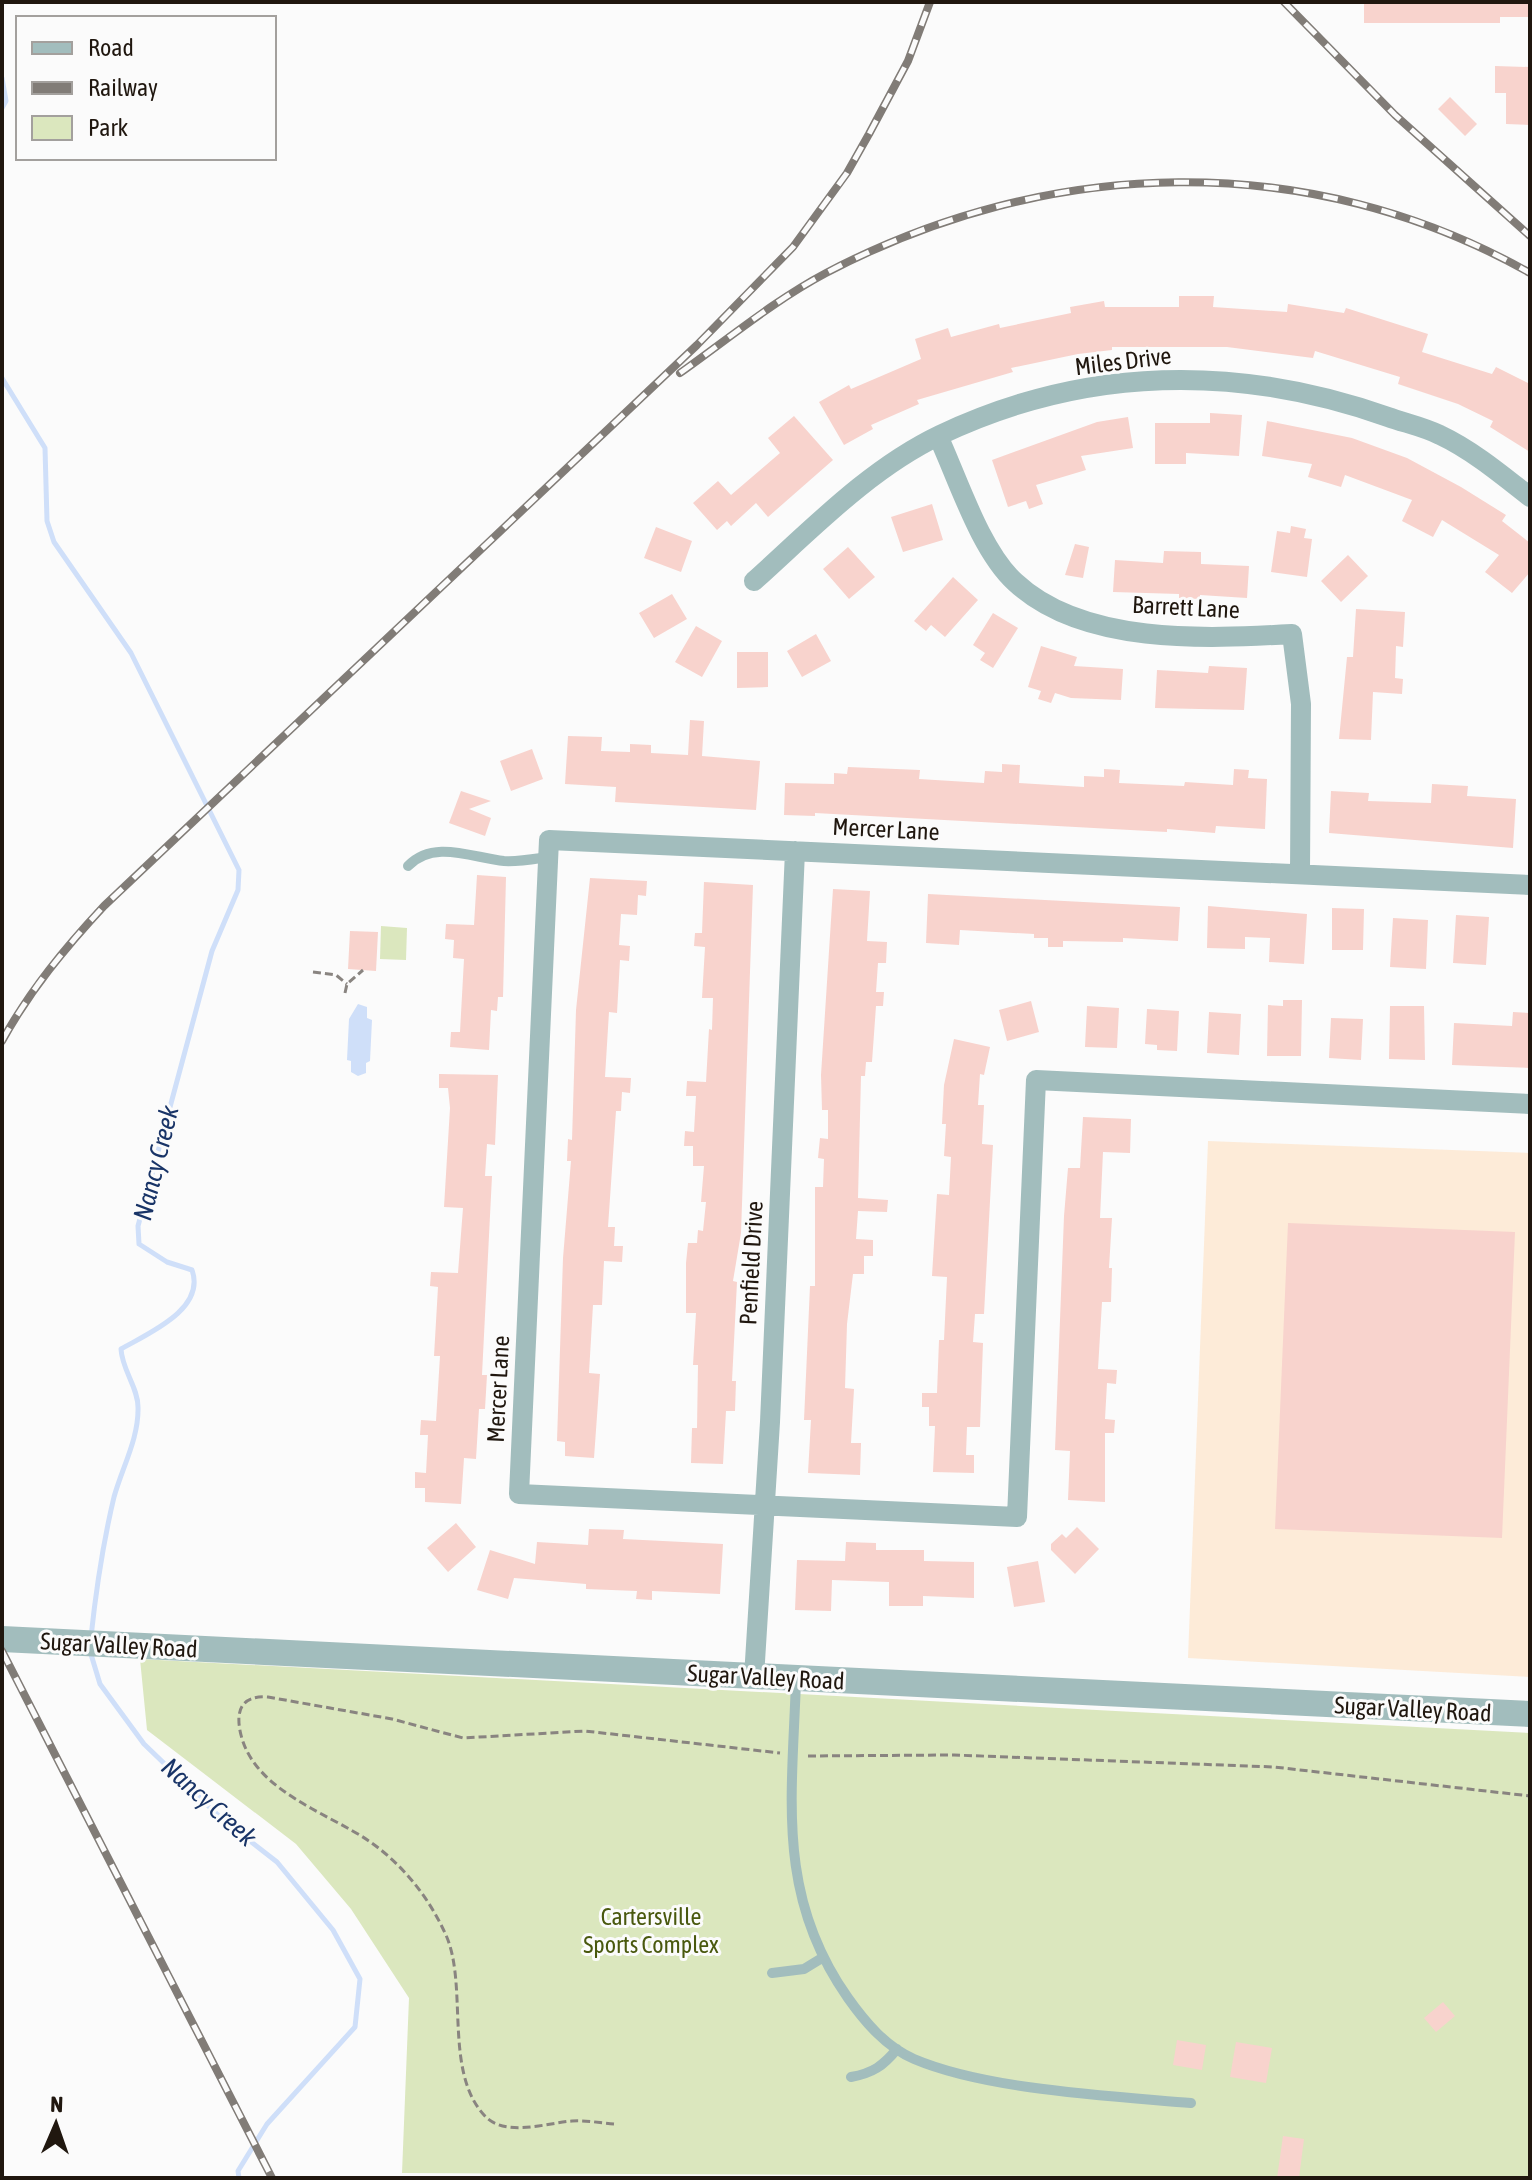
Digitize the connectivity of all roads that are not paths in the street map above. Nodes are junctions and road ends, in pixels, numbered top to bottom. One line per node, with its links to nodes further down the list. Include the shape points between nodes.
1 (938, 436): 2 (street, Miles Drive, via 1028,400 1163,378 1259,383 1341,400 1440,435); 3 (street, Miles Drive, via 865,482); 7 (street, Barrett Lane, via 993,553 1014,582 1056,611 1113,630 1292,634 1301,704)
2 (1530, 497)
3 (754, 581)
4 (795, 851): 5 (street, Mercer Lane, via 549,840); 7 (street, Mercer Lane); 10 (street, Penfield Drive)
5 (548, 857): 6 (lane, via 502,861 436,852); 10 (street, Mercer Lane, via 519,1494)
6 (408, 866)
7 (1300, 874): 8 (street, Mercer Lane)
8 (1530, 885)
9 (1530, 1104): 10 (street, Mercer Lane, via 1036,1080 1017,1517)
10 (765, 1505): 12 (street, Penfield Drive)
11 (2, 1639): 12 (street, Sugar Valley Road)
12 (754, 1677): 13 (street, Sugar Valley Road)
13 (796, 1679): 14 (street, Sugar Valley Road); 15 (lane, via 795,1869 804,1913)
14 (1530, 1714)
15 (822, 1958): 16 (lane, via 804,1969); 17 (lane, via 870,2025)
16 (772, 1973)
17 (897, 2049): 18 (lane, via 877,2069); 19 (lane, via 938,2067 1000,2080)
18 (851, 2077)
19 (1191, 2103)

